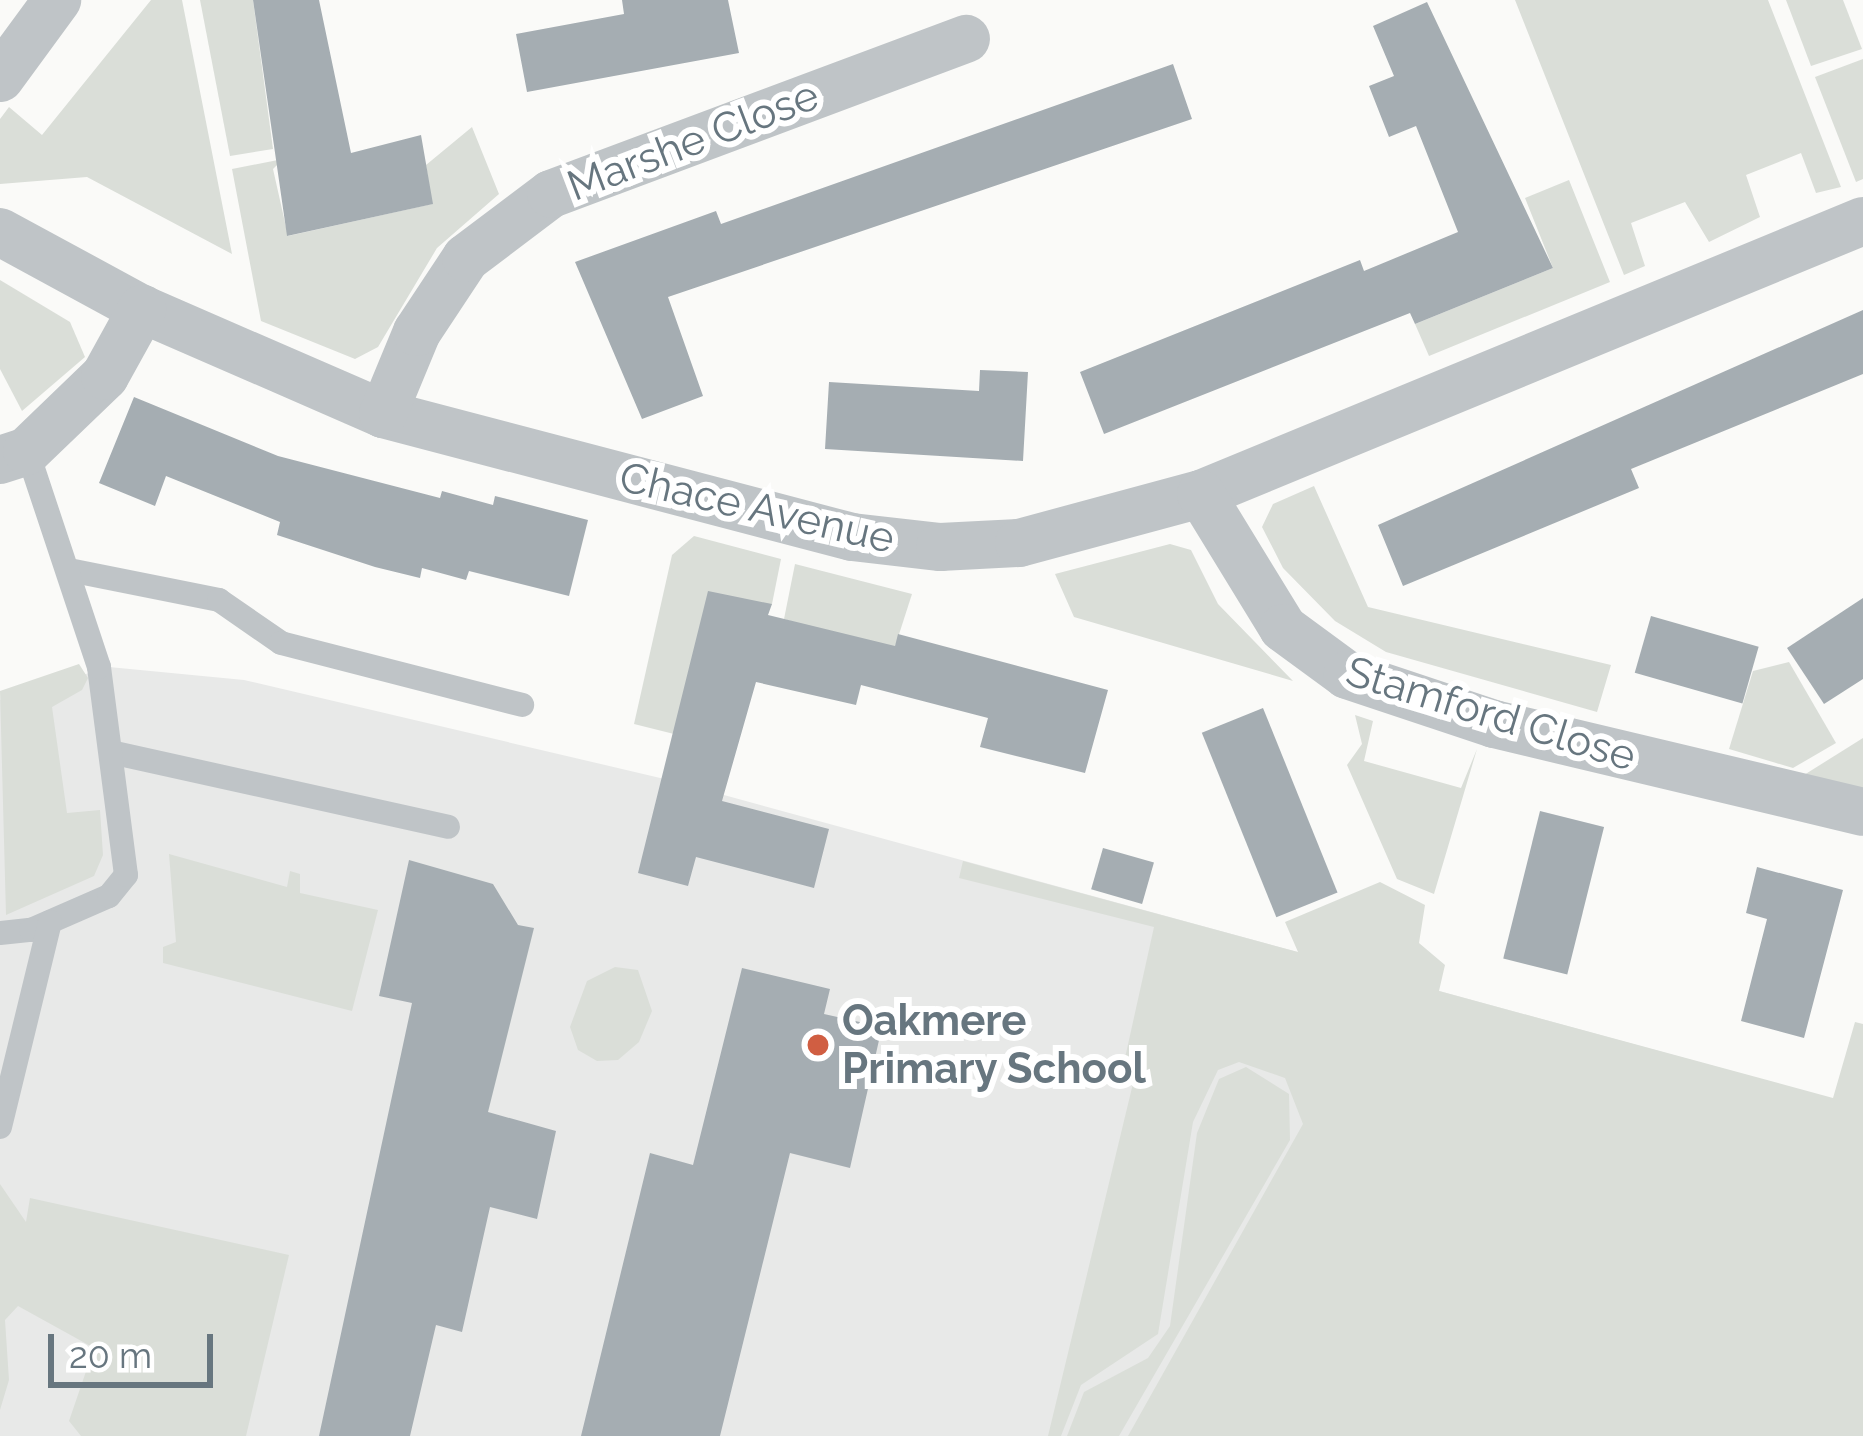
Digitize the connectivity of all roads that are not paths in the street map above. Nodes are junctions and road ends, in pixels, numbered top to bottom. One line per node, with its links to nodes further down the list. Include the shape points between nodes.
1 (57, 0): 3 (street)
2 (966, 39): 7 (street, Marshe Close, via 551,194 466,259 417,332)
3 (0, 78)
4 (1863, 221): 9 (street, Chace Avenue)
5 (0, 232): 6 (street, Chace Avenue)
6 (142, 309): 7 (street, Chace Avenue); 8 (street, via 105,376)
7 (382, 414): 9 (street, Chace Avenue, via 852,537 940,547 1042,538)
8 (14, 456): 10 (lane)
9 (1202, 494): 13 (street, Stamford Close, via 1283,628 1347,675 1494,724)
10 (74, 571): 11 (lane, via 219,600 281,643); 12 (lane)
11 (522, 705)
12 (115, 753): 14 (lane); 15 (lane, via 126,875 109,896)
13 (1863, 812)
14 (448, 826)
15 (50, 922): 16 (lane); 17 (lane)
16 (0, 933)
17 (0, 1127)

